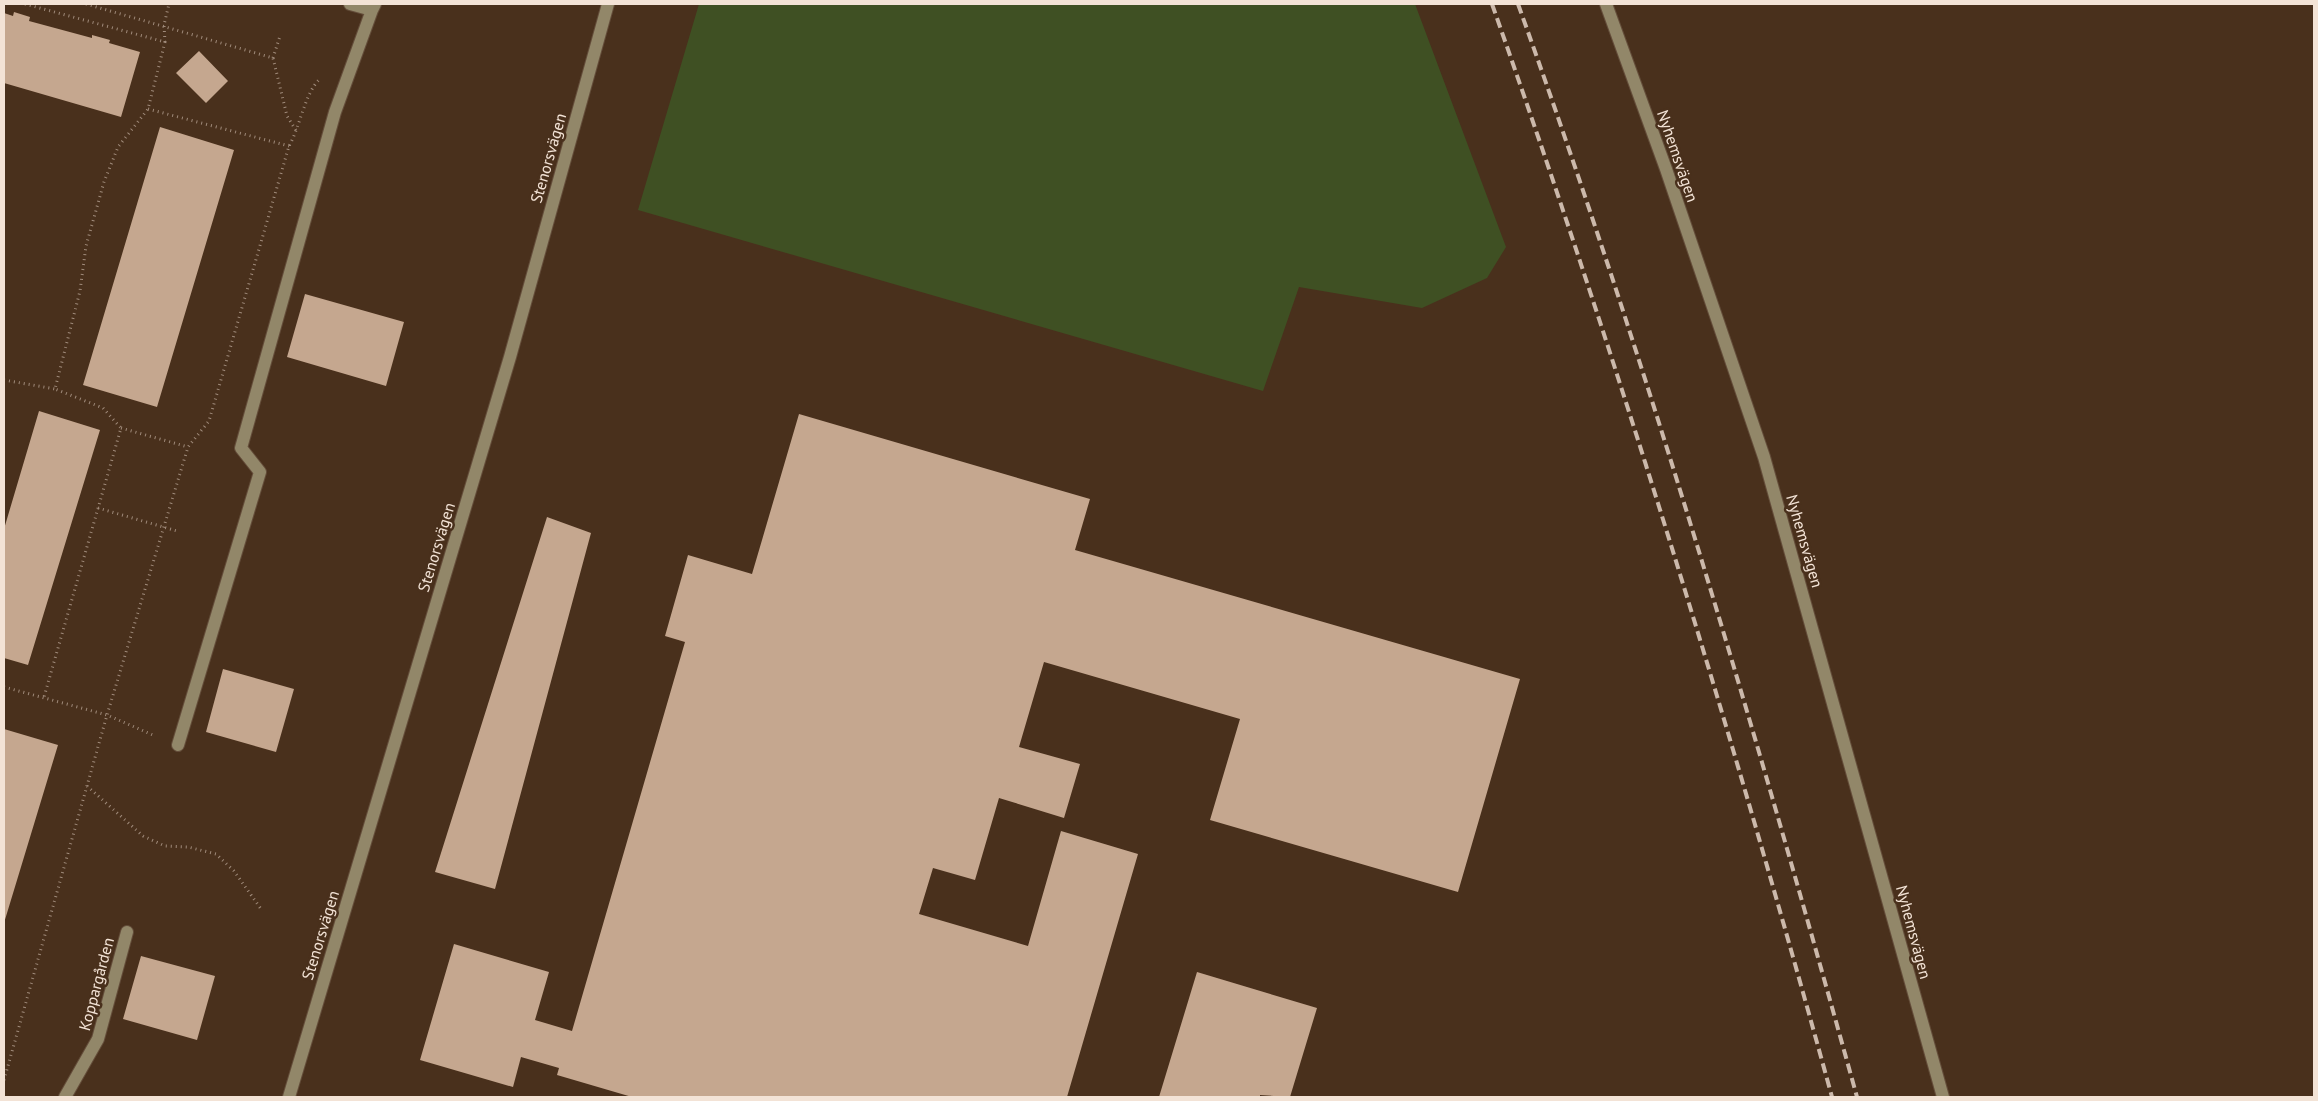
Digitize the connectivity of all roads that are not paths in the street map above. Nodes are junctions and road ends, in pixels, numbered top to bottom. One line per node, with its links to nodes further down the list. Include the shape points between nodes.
1 (350, 4): 4 (street)
2 (608, 4): 8 (street, Stenorsvägen, via 507,367)
3 (1606, 4): 9 (street, Nyhemsvägen, via 1764,457)
4 (373, 7): 5 (street, via 335,112 241,448 260,472)
5 (178, 746)
6 (127, 932): 7 (street, Koppargården, via 98,1039)
7 (66, 1097)
8 (289, 1097)
9 (1943, 1097)

